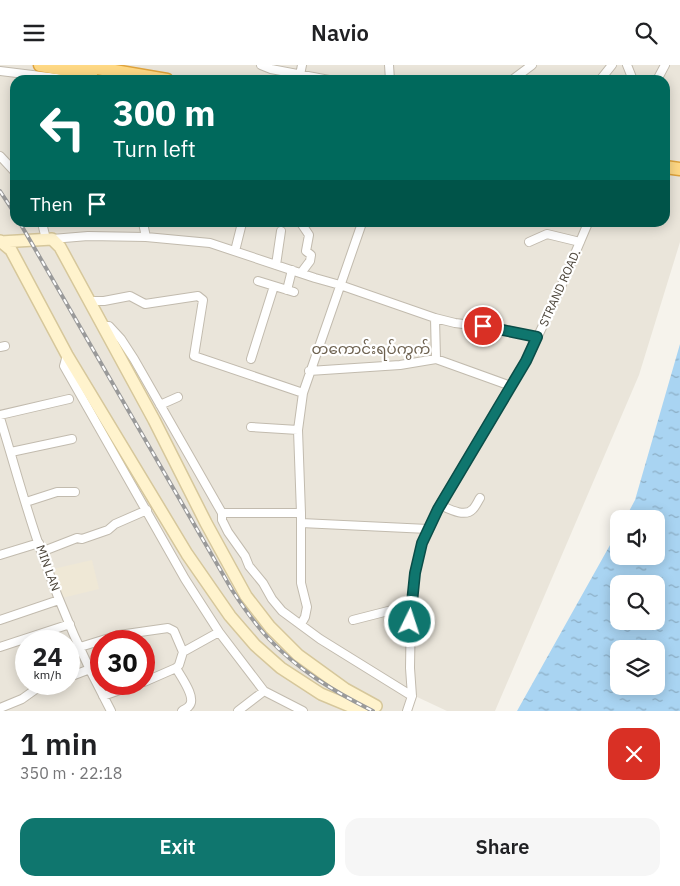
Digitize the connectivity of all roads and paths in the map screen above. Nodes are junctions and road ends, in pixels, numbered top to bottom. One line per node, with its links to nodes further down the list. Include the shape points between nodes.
1 (40, 65): 8 (highway)
2 (80, 65): 8 (highway)
3 (261, 65): 6 (street)
4 (302, 65): 10 (street)
5 (612, 65): 11 (street)
6 (271, 67): 10 (street)
7 (0, 71): 9 (street)
8 (94, 74)
9 (32, 75)
10 (300, 75)
11 (604, 75)
12 (0, 156): 13 (street)
13 (10, 167)
14 (44, 227): 22 (street)
15 (144, 227): 21 (street)
16 (241, 227): 26 (street)
17 (304, 227): 29 (street, via 309,235 306,251 311,255)
18 (361, 227): 31 (street)
19 (586, 227): 25 (street, STRAND ROAD.)
20 (281, 231): 27 (street)
21 (146, 237): 22 (street); 26 (street, via 210,243)
22 (49, 239): 23 (main road); 33 (main road, via 60,247)
23 (0, 242): 45 (main road, via 11,250 21,267)
24 (529, 242): 25 (street, via 547,234)
25 (580, 242): 36 (street, STRAND ROAD.)
26 (235, 251): 27 (street)
27 (276, 265): 28 (street)
28 (292, 271): 29 (street); 32 (street, via 290,291)
29 (301, 273): 31 (street)
30 (258, 281): 32 (street)
31 (340, 285): 34 (street); 39 (street)
32 (274, 286): 37 (street)
33 (90, 301): 35 (main road); 41 (street, via 130,296 145,304 198,296 203,300 194,356)
34 (434, 318): 36 (street); 38 (street)
35 (104, 326): 44 (street, via 109,325 121,339); 83 (main road, via 206,523 252,604 298,655)
36 (537, 337): 40 (street, STRAND ROAD.)
37 (251, 359)
38 (436, 359): 39 (street, via 400,365); 40 (street)
39 (309, 371): 41 (street)
40 (511, 386): 54 (street, STRAND ROAD.)
41 (303, 393): 48 (street)
42 (178, 397): 44 (street)
43 (70, 399): 46 (street)
44 (160, 405): 56 (street)
45 (97, 415): 55 (street); 88 (main road, via 230,617 281,668 304,684)
46 (0, 416): 50 (street, MIN LAN)
47 (252, 427): 48 (street)
48 (298, 430): 57 (street)
49 (72, 439): 50 (street)
50 (6, 447): 53 (street, MIN LAN)
51 (75, 492): 53 (street, via 57,492)
52 (480, 498): 54 (street, via 469,512 458,513)
53 (26, 502): 60 (street, MIN LAN)
54 (440, 505): 59 (street, STRAND ROAD.)
55 (147, 511): 60 (street, via 115,524 108,531); 69 (street)
56 (222, 513): 57 (street); 67 (street, via 228,532 249,567 282,611)
57 (301, 513): 58 (street)
58 (301, 523): 59 (street); 67 (street, via 301,583 307,607)
59 (428, 529): 63 (street, STRAND ROAD., via 415,573)
60 (40, 548): 61 (street); 62 (street, MIN LAN)
61 (0, 555)
62 (59, 600): 64 (street); 66 (street, MIN LAN)
63 (411, 607): 65 (street); 81 (street, STRAND ROAD.)
64 (0, 620)
65 (353, 620)
66 (70, 624): 68 (street, MIN LAN); 70 (street)
67 (301, 624): 81 (street)
68 (73, 630)
69 (219, 632): 72 (street); 77 (street)
70 (0, 647)
71 (80, 647): 72 (street, via 119,635 168,628 174,631); 74 (street, MIN LAN)
72 (183, 652): 73 (street)
73 (176, 668): 76 (street); 85 (street, via 192,700 190,706)
74 (90, 669): 75 (street)
75 (80, 673)
76 (155, 677)
77 (264, 691): 86 (street); 87 (street)
78 (28, 695): 82 (street)
79 (106, 695): 80 (street)
80 (103, 696): 84 (street, MIN LAN)
81 (412, 696): 89 (street, STRAND ROAD.)
82 (0, 708)
83 (375, 709)
84 (111, 711)
85 (182, 711)
86 (238, 711)
87 (303, 711)
88 (362, 711)
89 (407, 711)

